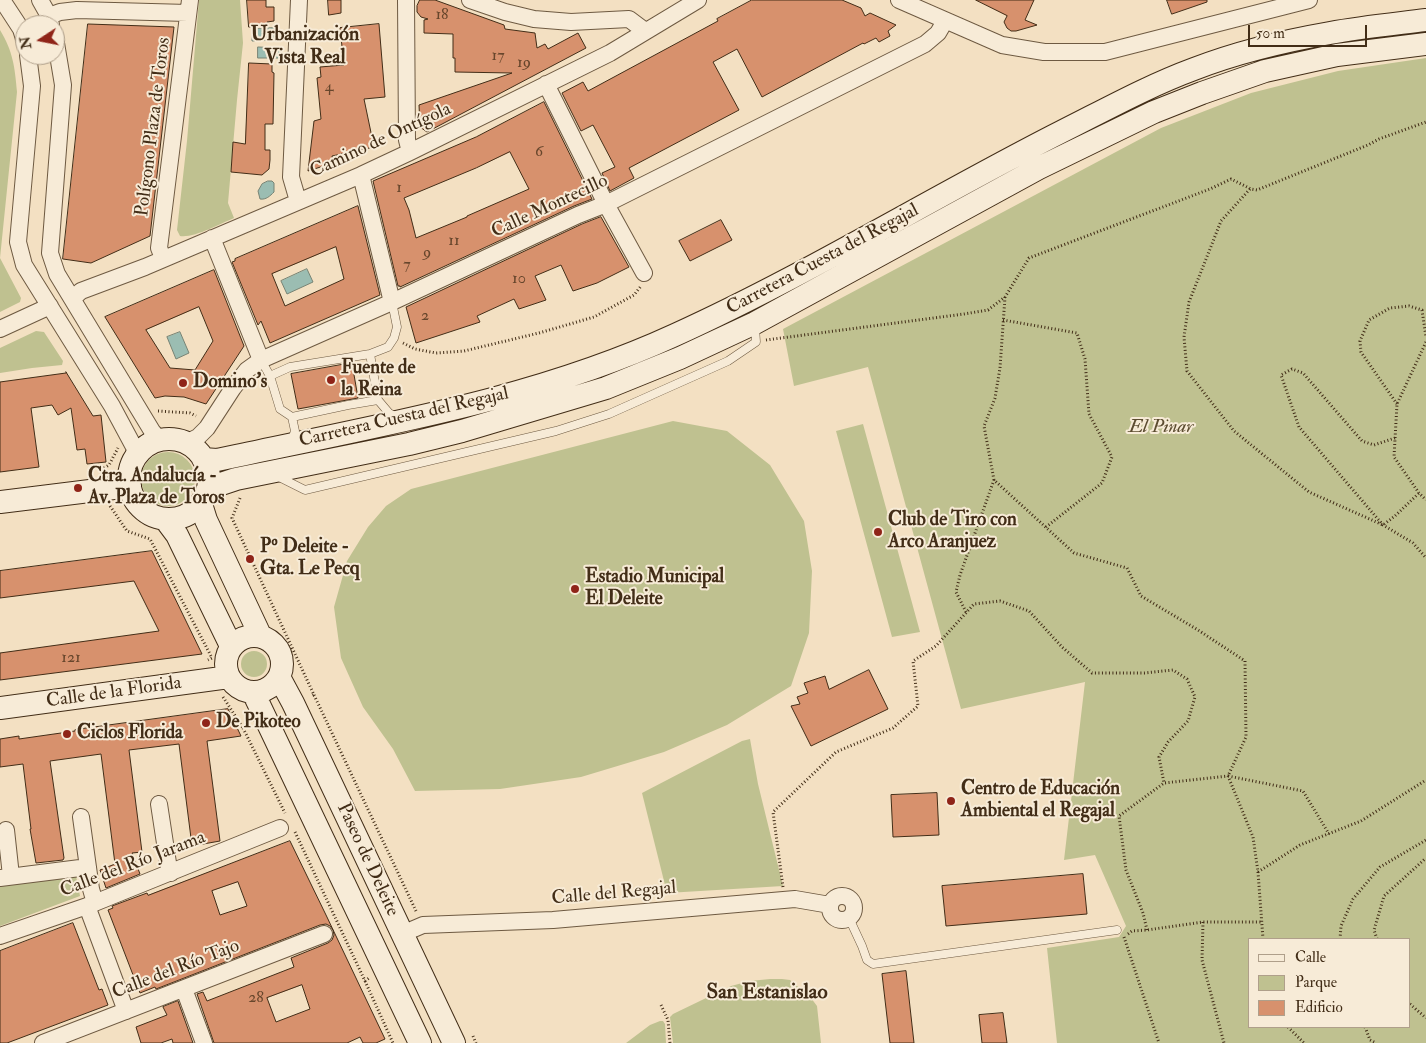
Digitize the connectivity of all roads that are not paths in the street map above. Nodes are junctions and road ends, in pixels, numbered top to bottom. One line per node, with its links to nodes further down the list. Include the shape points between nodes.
1 (2, 0): 13 (street)
2 (40, 0): 11 (street)
3 (300, 0): 23 (street, via 290,177)
4 (406, 0): 21 (street, via 407,140)
5 (470, 0): 16 (street, via 534,19 571,22 629,19)
6 (698, 0): 16 (street, Camino de Ontígola)
7 (899, 0): 15 (street)
8 (1309, 0): 15 (street, via 1105,52 1044,52 1002,45)
9 (78, 5): 10 (street); 12 (street)
10 (189, 6): 26 (street, Polígono Plaza de Toros, via 159,248)
11 (47, 15)
12 (57, 15)
13 (15, 20)
14 (1426, 20): 37 (main road, Carretera Cuesta del Regajal, via 1333,32 1269,45 1194,68 1145,89 1028,149 747,302 671,337 602,365 520,392)
15 (945, 21): 24 (street, Calle Montecillo, via 938,33 925,44)
16 (645, 31): 20 (street, Camino de Ontígola, via 610,53)
17 (1426, 44): 44 (main road, Carretera Cuesta del Regajal, via 1337,55 1265,71 1154,112 1039,168 755,332 606,388 462,432 236,479)
18 (29, 65): 30 (street, via 32,86 18,242 24,265)
19 (60, 65): 28 (street, via 64,85 50,253 57,274)
20 (546, 84): 21 (street, Camino de Ontígola); 24 (street)
21 (410, 152): 22 (street, Camino de Ontígola)
22 (360, 175): 23 (street, Camino de Ontígola); 29 (street)
23 (298, 201): 25 (street, Camino de Ontígola)
24 (606, 204): 27 (street); 29 (street, Calle Montecillo)
25 (212, 238): 26 (street, Camino de Ontígola); 33 (street)
26 (163, 258): 28 (street, Camino de Ontígola, via 81,291)
27 (644, 274)
28 (72, 299): 38 (street)
29 (392, 302): 32 (lane, via 397,327 394,338 388,346); 33 (street, Calle Montecillo)
30 (50, 306): 31 (street); 41 (street, via 112,406 134,447)
31 (0, 329)
32 (370, 354): 34 (lane, via 290,368); 35 (lane)
33 (261, 360): 34 (lane); 39 (street, Calle Montecillo, via 247,370 207,428)
34 (270, 376): 36 (lane, via 280,409)
35 (378, 400): 36 (lane); 37 (lane, via 389,413)
36 (292, 417): 40 (lane, via 295,431)
37 (406, 421): 40 (main road, Carretera Cuesta del Regajal)
38 (160, 440): 39 (main road); 41 (main road, via 144,448)
39 (186, 443): 42 (main road)
40 (290, 444): 42 (main road, Carretera Cuesta del Regajal, via 217,460)
41 (128, 450): 43 (main road)
42 (204, 459): 44 (main road, via 209,476)
43 (130, 486): 45 (main road); 46 (main road, via 141,507)
44 (205, 496): 46 (main road, via 193,512); 47 (main road, via 210,529)
45 (0, 502)
46 (165, 519): 48 (main road, via 177,535)
47 (260, 635): 48 (main road, via 246,636); 49 (main road, via 273,642 279,650 282,668)
48 (231, 646): 50 (main road, via 226,669)
49 (279, 677): 51 (main road, via 268,688); 64 (main road, Paseo de Deleite)
50 (220, 678): 51 (main road); 52 (main road, Calle de la Florida)
51 (253, 692): 71 (main road, Paseo de Deleite)
52 (0, 708)
53 (159, 804): 58 (street)
54 (81, 817): 57 (street)
55 (286, 823): 58 (street, Calle del Río Jarama)
56 (6, 830): 59 (street)
57 (88, 867): 59 (street); 60 (street)
58 (171, 873): 60 (street, Calle del Río Jarama)
59 (5, 877)
60 (91, 904): 65 (street, Calle del Río Jarama); 67 (street)
61 (849, 918): 62 (lane, via 867,960 873,964); 64 (street, Calle del Regajal, via 842,921 834,919 830,905 794,899 553,920 423,925)
62 (1117, 930)
63 (324, 934): 66 (street, Calle del Río Tajo)
64 (402, 934): 72 (main road, Paseo de Deleite)
65 (0, 936)
66 (184, 989): 67 (street, Calle del Río Tajo); 70 (street)
67 (126, 1011): 68 (street, Calle del Río Tajo)
68 (73, 1038): 69 (street, Calle del Río Tajo)
69 (43, 1043)
70 (204, 1043)
71 (420, 1043)
72 (454, 1043)

